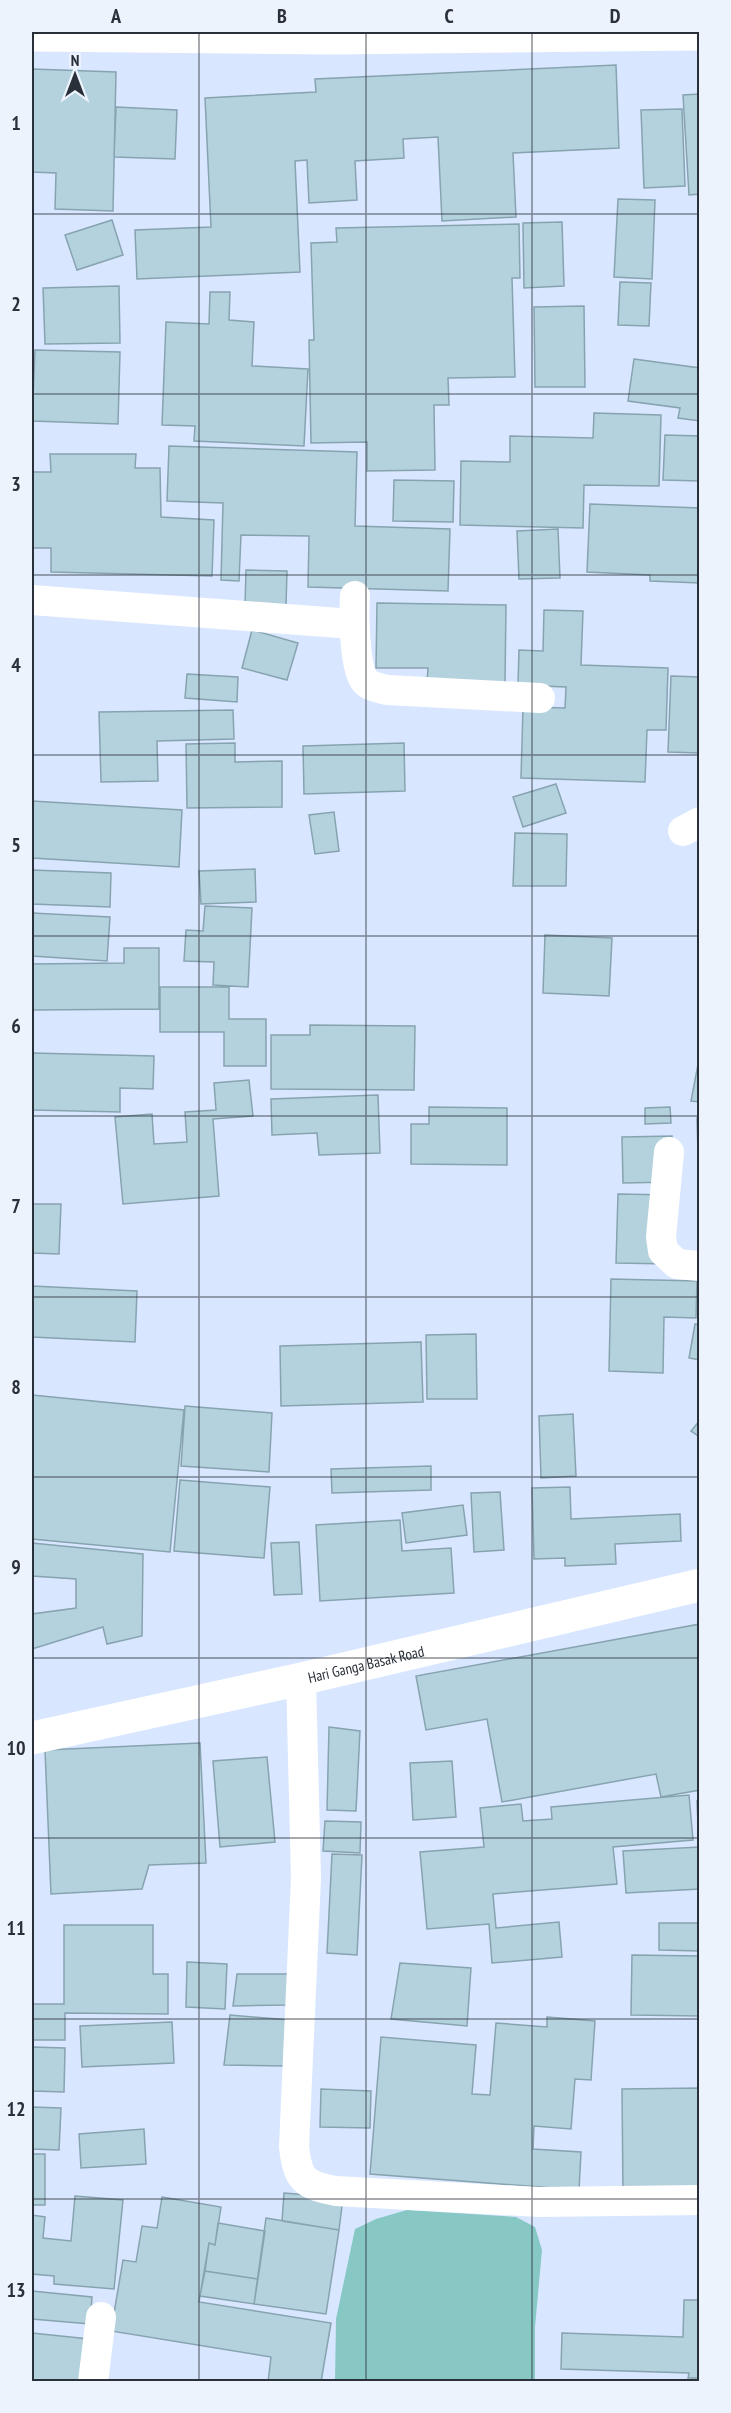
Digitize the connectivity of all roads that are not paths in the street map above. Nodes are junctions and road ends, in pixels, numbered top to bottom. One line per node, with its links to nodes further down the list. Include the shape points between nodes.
1 (699, 34): 3 (main road)
2 (32, 35): 3 (main road)
3 (333, 35)
4 (32, 600): 5 (street, via 354,610 361,676 367,684 387,690)
5 (540, 698)
6 (669, 1152): 7 (street, via 663,1251 677,1264)
7 (699, 1266)
8 (699, 1585): 9 (main road, Hari Ganga Basak Road)
9 (302, 1679): 10 (main road, Hari Ganga Basak Road); 11 (street, via 306,1878 294,2147 297,2169 304,2181 336,2191 539,2202)
10 (32, 1738)
11 (699, 2200)
12 (100, 2317): 13 (street)
13 (93, 2382)

